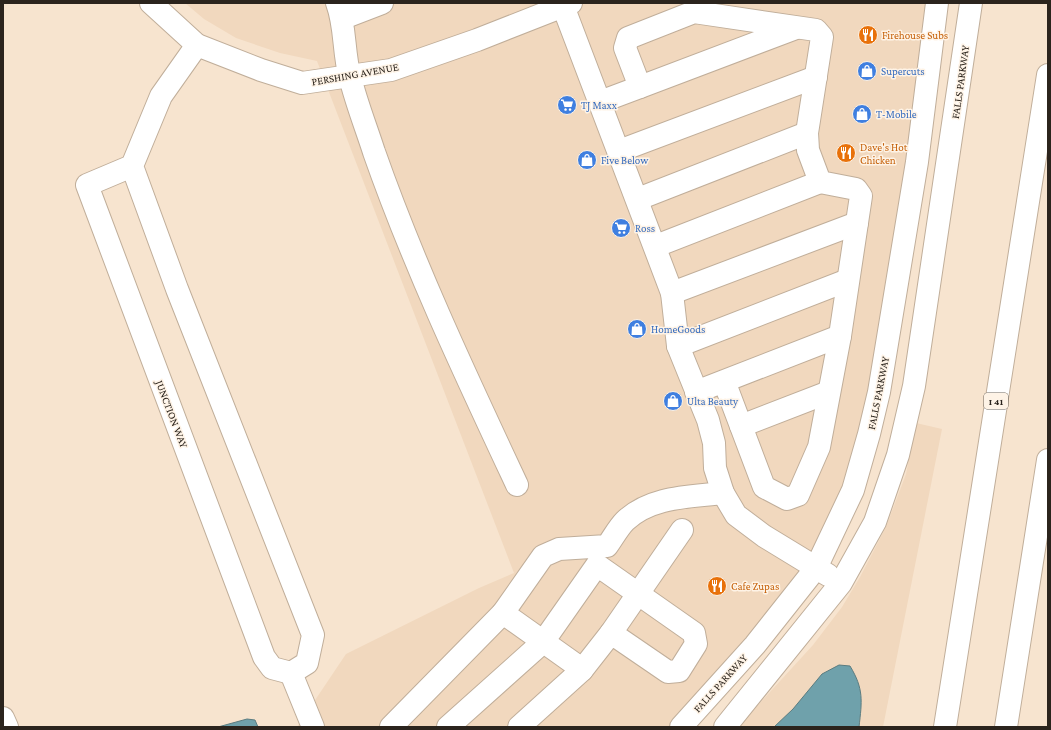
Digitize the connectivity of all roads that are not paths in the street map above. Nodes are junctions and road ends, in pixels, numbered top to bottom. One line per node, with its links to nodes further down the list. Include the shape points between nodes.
1 (151, 3): 8 (main road, PERSHING AVENUE)
2 (382, 3): 6 (main road)
3 (937, 3): 36 (main road, FALLS PARKWAY, via 917,162 879,392 853,490)
4 (971, 3): 37 (main road, FALLS PARKWAY, via 912,393 898,455 875,522)
5 (567, 5): 10 (main road, PERSHING AVENUE, via 391,70); 13 (main road)
6 (340, 10): 10 (main road)
7 (797, 27): 11 (main road, via 816,30 822,37); 12 (main road); 12 (main road, via 694,12 628,38 625,48)
8 (197, 45): 10 (main road, PERSHING AVENUE, via 302,83); 16 (main road, via 162,96)
9 (1048, 75): 52 (main road, I 41)
10 (350, 76): 30 (main road, via 375,153 410,246 453,347)
11 (816, 77): 14 (main road); 15 (main road)
12 (640, 87): 13 (main road)
13 (600, 102): 15 (main road)
14 (807, 133): 17 (main road, via 808,150); 18 (main road)
15 (619, 151): 18 (main road)
16 (132, 166): 43 (main road, via 176,289 313,634 307,663); 43 (main road, JUNCTION WAY, via 87,185 264,657 272,668)
17 (820, 182): 19 (main road, via 856,189 861,196); 20 (main road)
18 (638, 199): 20 (main road)
19 (857, 223): 21 (main road); 22 (main road)
20 (656, 246): 22 (main road)
21 (848, 280): 23 (main road); 24 (main road)
22 (672, 293): 24 (main road)
23 (840, 336): 25 (main road); 27 (main road)
24 (678, 346): 26 (main road)
25 (724, 382): 26 (main road); 28 (main road)
26 (696, 392): 31 (main road, via 708,420 714,443 715,468)
27 (829, 392): 28 (main road); 28 (main road, via 818,447 798,495 787,499 764,487)
28 (741, 426)
29 (1048, 460): 32 (main road)
30 (517, 485)
31 (723, 493): 34 (main road, via 672,499 638,510 624,522); 36 (main road, via 736,515 764,536)
32 (1042, 501): 53 (main road); 54 (main road)
33 (682, 530): 38 (main road)
34 (607, 546): 35 (main road); 39 (main road, via 559,549 543,556)
35 (597, 565): 38 (main road); 41 (main road)
36 (816, 568): 37 (main road); 50 (main road, FALLS PARKWAY, via 755,645)
37 (841, 583): 51 (main road, FALLS PARKWAY)
38 (637, 593): 40 (main road); 40 (main road, via 694,633 696,644 679,670 668,672)
39 (503, 613): 41 (main road); 47 (main road)
40 (611, 634): 42 (main road)
41 (543, 642): 42 (main road); 48 (main road)
42 (582, 670): 49 (main road)
43 (292, 673): 46 (main road)
44 (3, 718): 45 (main road)
45 (7, 727)
46 (313, 727)
47 (391, 727)
48 (448, 727)
49 (519, 727)
50 (680, 727)
51 (725, 727)
52 (945, 727)
53 (1006, 727)
54 (1016, 727)

